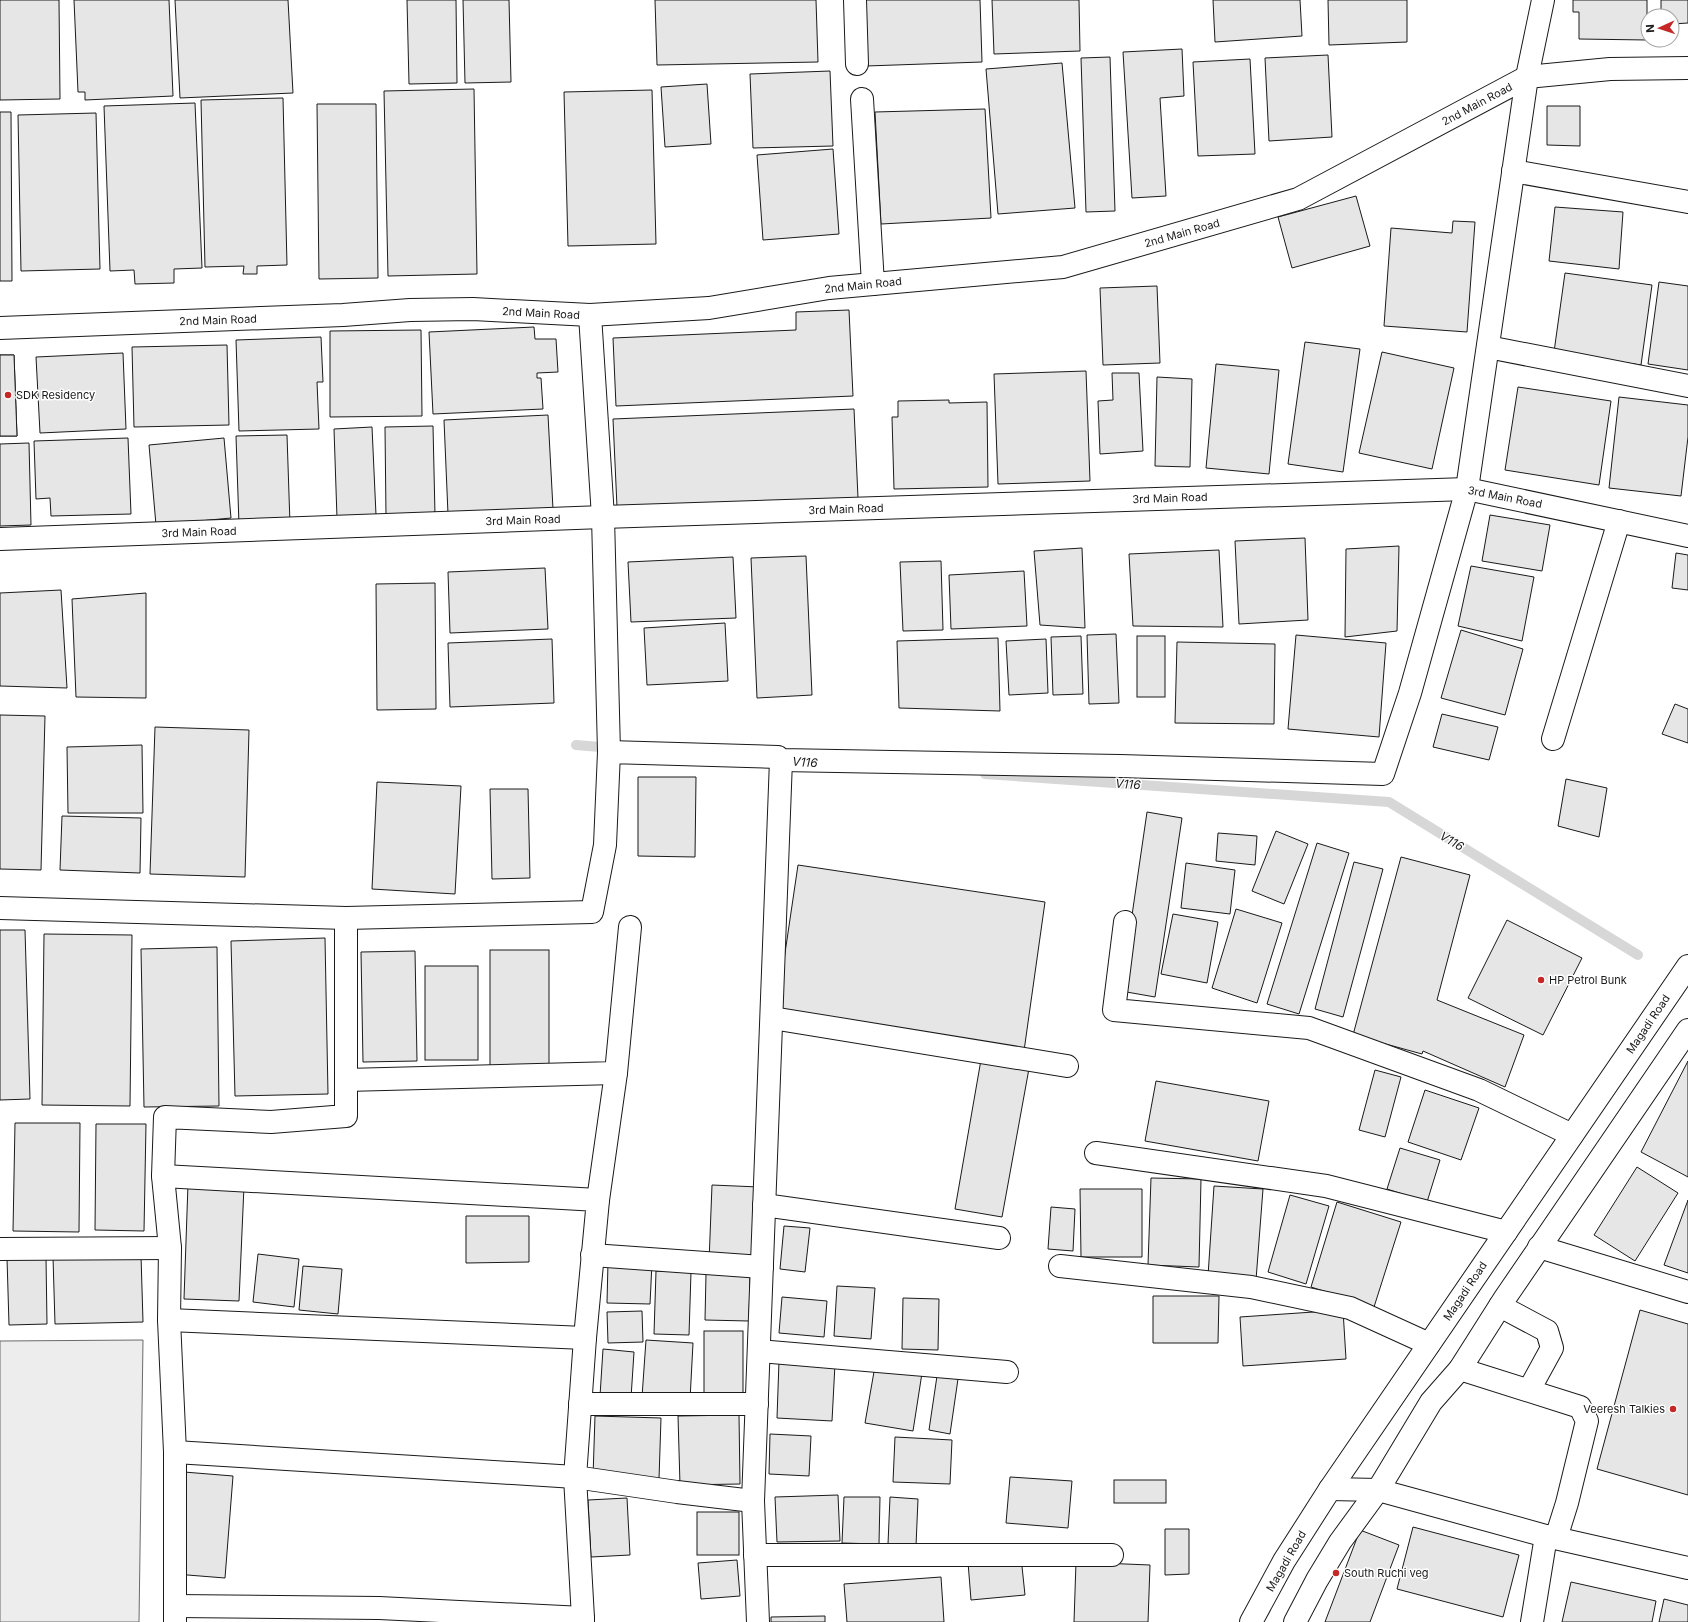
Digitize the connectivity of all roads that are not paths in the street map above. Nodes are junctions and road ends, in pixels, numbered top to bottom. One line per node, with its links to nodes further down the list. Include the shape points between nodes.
1 (855, 0): 3 (street)
2 (1543, 0): 5 (street)
3 (858, 64)
4 (1688, 68): 5 (street, 2nd Main Road, via 1610,69)
5 (1527, 77): 7 (street); 9 (street, 2nd Main Road, via 1298,199 1063,267)
6 (862, 99): 9 (street)
7 (1513, 171): 8 (street); 12 (street)
8 (1688, 202)
9 (874, 284): 10 (street, 2nd Main Road, via 829,288 709,308)
10 (590, 315): 11 (street, 2nd Main Road, via 473,309 410,310 343,315); 15 (street)
11 (0, 328)
12 (1488, 347): 13 (street); 14 (street)
13 (1688, 386)
14 (1467, 489): 15 (street, 3rd Main Road); 16 (street, 3rd Main Road); 21 (street, via 1410,693 1383,774)
15 (603, 517): 18 (street, 3rd Main Road); 20 (street)
16 (1619, 521): 17 (street, 3rd Main Road); 19 (street)
17 (1688, 536)
18 (0, 539)
19 (1553, 739)
20 (611, 752): 21 (street); 23 (street, via 605,845 592,912)
21 (780, 758): 27 (street)
22 (0, 908): 23 (street)
23 (346, 918): 31 (street)
24 (1125, 922): 32 (street, via 1114,1010 1310,1028 1480,1090)
25 (630, 927): 30 (street)
26 (1688, 966): 32 (street, Magadi Road)
27 (772, 1018): 29 (street); 36 (street)
28 (1688, 1030): 39 (street)
29 (1067, 1066)
30 (616, 1073): 31 (street); 35 (street)
31 (346, 1080): 34 (street, via 346,1116 271,1122 165,1117)
32 (1572, 1135): 37 (street, Magadi Road)
33 (1096, 1153): 37 (street, via 1326,1186)
34 (163, 1176): 35 (street); 40 (street)
35 (598, 1200): 42 (street)
36 (764, 1205): 38 (street); 44 (street)
37 (1506, 1232): 49 (street, Magadi Road)
38 (998, 1238)
39 (1539, 1247): 45 (street); 46 (street)
40 (170, 1248): 41 (street); 47 (street)
41 (0, 1249)
42 (592, 1255): 44 (street); 48 (street)
43 (1060, 1266): 49 (street, via 1251,1287 1350,1308)
44 (762, 1267): 50 (street)
45 (1688, 1292)
46 (1500, 1306): 51 (street); 53 (street, via 1547,1331 1552,1348)
47 (169, 1320): 48 (street); 56 (street)
48 (585, 1338): 54 (street)
49 (1429, 1344): 58 (street, Magadi Road)
50 (759, 1351): 52 (street); 55 (street)
51 (1460, 1369): 53 (street); 59 (street, via 1431,1402)
52 (1007, 1372)
53 (1529, 1390): 61 (street, via 1580,1407 1587,1421 1567,1503)
54 (580, 1404): 55 (street); 57 (street)
55 (757, 1404): 60 (street)
56 (175, 1452): 57 (street); 65 (street)
57 (575, 1476): 60 (street); 66 (street)
58 (1330, 1489): 59 (street); 68 (street, Magadi Road, via 1284,1561)
59 (1378, 1490): 61 (street); 69 (street, via 1340,1542)
60 (753, 1501): 62 (street)
61 (1551, 1537): 64 (street); 70 (street)
62 (755, 1555): 63 (street); 67 (street)
63 (1112, 1555)
64 (1688, 1568)
65 (175, 1614): 66 (street, via 379,1608)
66 (583, 1620)
67 (758, 1622)
68 (1252, 1622)
69 (1295, 1622)
70 (1532, 1622)

